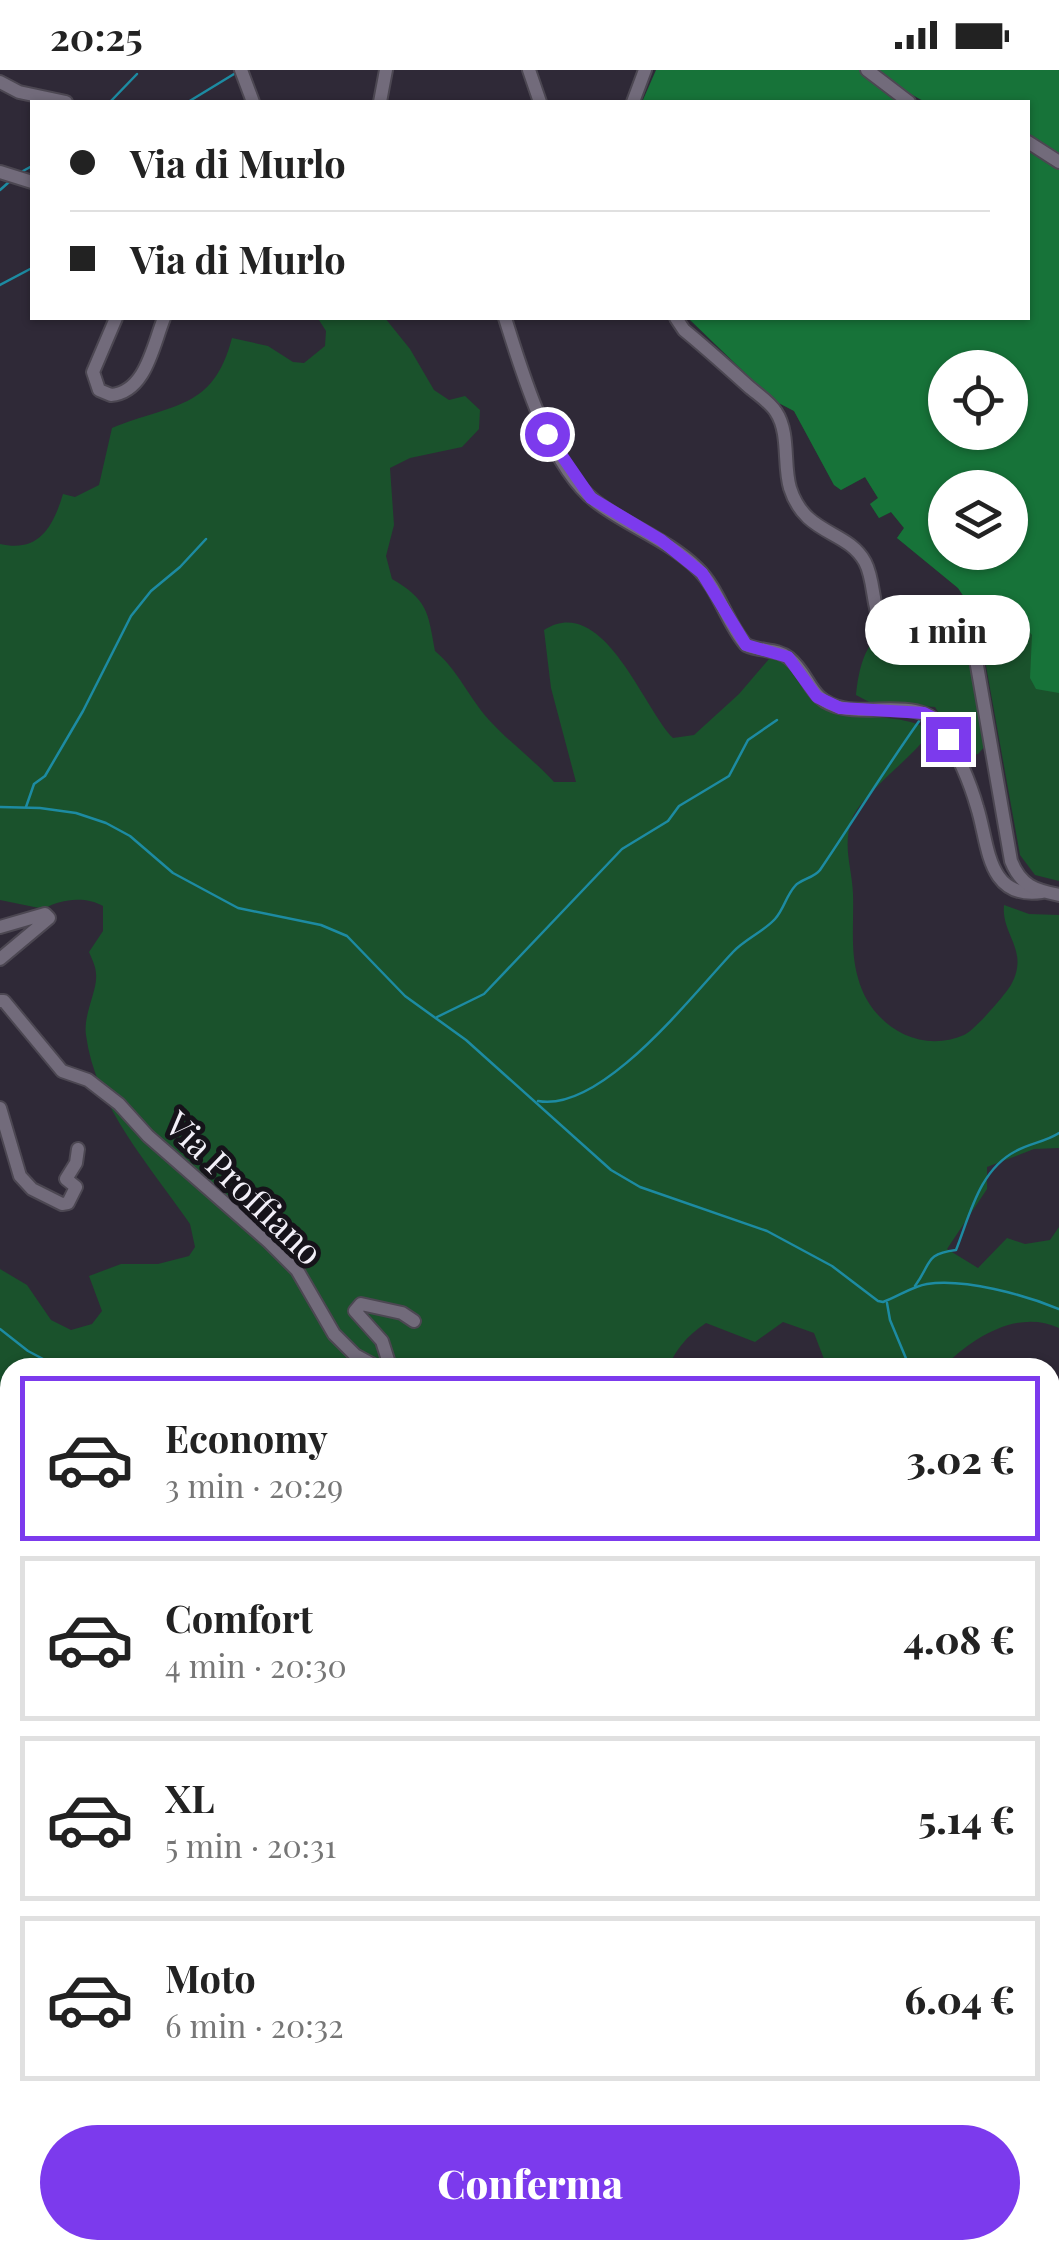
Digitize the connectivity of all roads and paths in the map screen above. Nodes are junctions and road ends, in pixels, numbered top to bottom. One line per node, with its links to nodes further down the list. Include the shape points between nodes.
1 (241, 70): 8 (street)
2 (386, 70): 9 (street)
3 (530, 70): 10 (street)
4 (645, 70): 11 (street)
5 (867, 70): 12 (street)
6 (0, 82): 7 (street)
7 (57, 100)
8 (252, 100)
9 (380, 100)
10 (539, 100)
11 (634, 100)
12 (906, 100)
13 (1030, 143): 14 (street)
14 (1059, 162)
15 (0, 172): 16 (street)
16 (30, 181)
17 (115, 320): 18 (street, via 93,372 103,394 124,394 141,376)
18 (163, 320)
19 (506, 320): 21 (street, via 536,410 584,491 690,561 746,645 788,657 817,697 840,708 934,718 976,802 995,870 1015,891)
20 (677, 320): 21 (street, via 776,412 796,502 812,523 863,558 887,631 913,642 948,623 971,631 1012,861 1020,879)
21 (1042, 892): 22 (street)
22 (1059, 895)
23 (0, 927): 24 (street, via 34,915 49,918)
24 (0, 959)
25 (0, 1000): 29 (street, Via Proffiano, via 62,1071 88,1080 119,1104 269,1242)
26 (0, 1108): 27 (street, via 20,1176 62,1204 76,1187 66,1179)
27 (78, 1149)
28 (414, 1321): 30 (street, Via Proffiano, via 360,1304 354,1312 382,1341)
29 (360, 1358)
30 (388, 1358)

